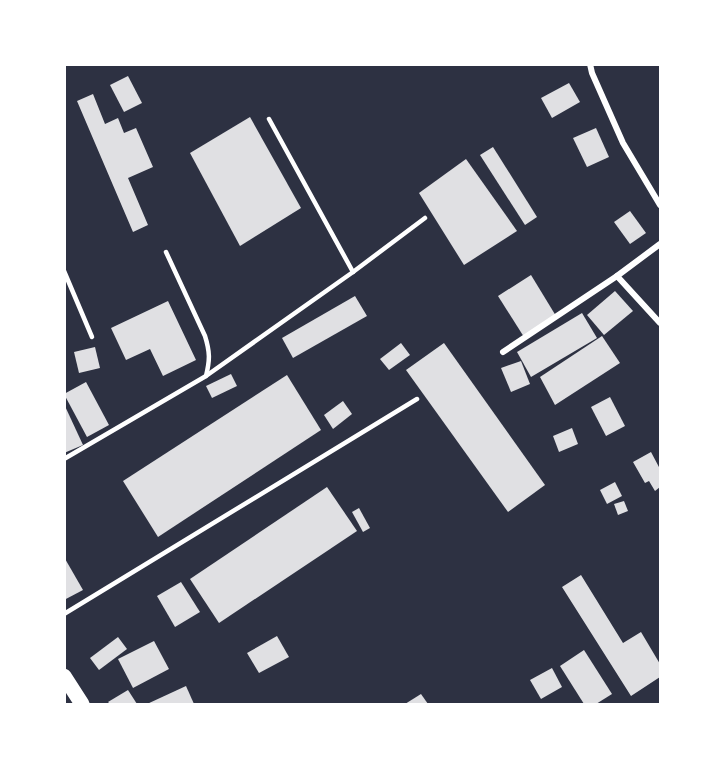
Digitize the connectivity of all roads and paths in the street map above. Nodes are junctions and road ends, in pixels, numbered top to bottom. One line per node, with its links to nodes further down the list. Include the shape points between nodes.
1 (590, 64): 3 (street, via 623,144)
2 (269, 119): 8 (lane)
3 (660, 205)
4 (425, 218): 8 (lane)
5 (660, 244): 9 (street)
6 (166, 252): 13 (lane, via 207,341 210,359)
7 (64, 272): 11 (lane)
8 (353, 272): 13 (lane)
9 (617, 276): 10 (street); 12 (street)
10 (660, 323)
11 (92, 337)
12 (503, 352)
13 (206, 376): 15 (lane)
14 (417, 399): 16 (lane)
15 (64, 459)
16 (64, 614)
17 (64, 676): 18 (main road)
18 (82, 705)

